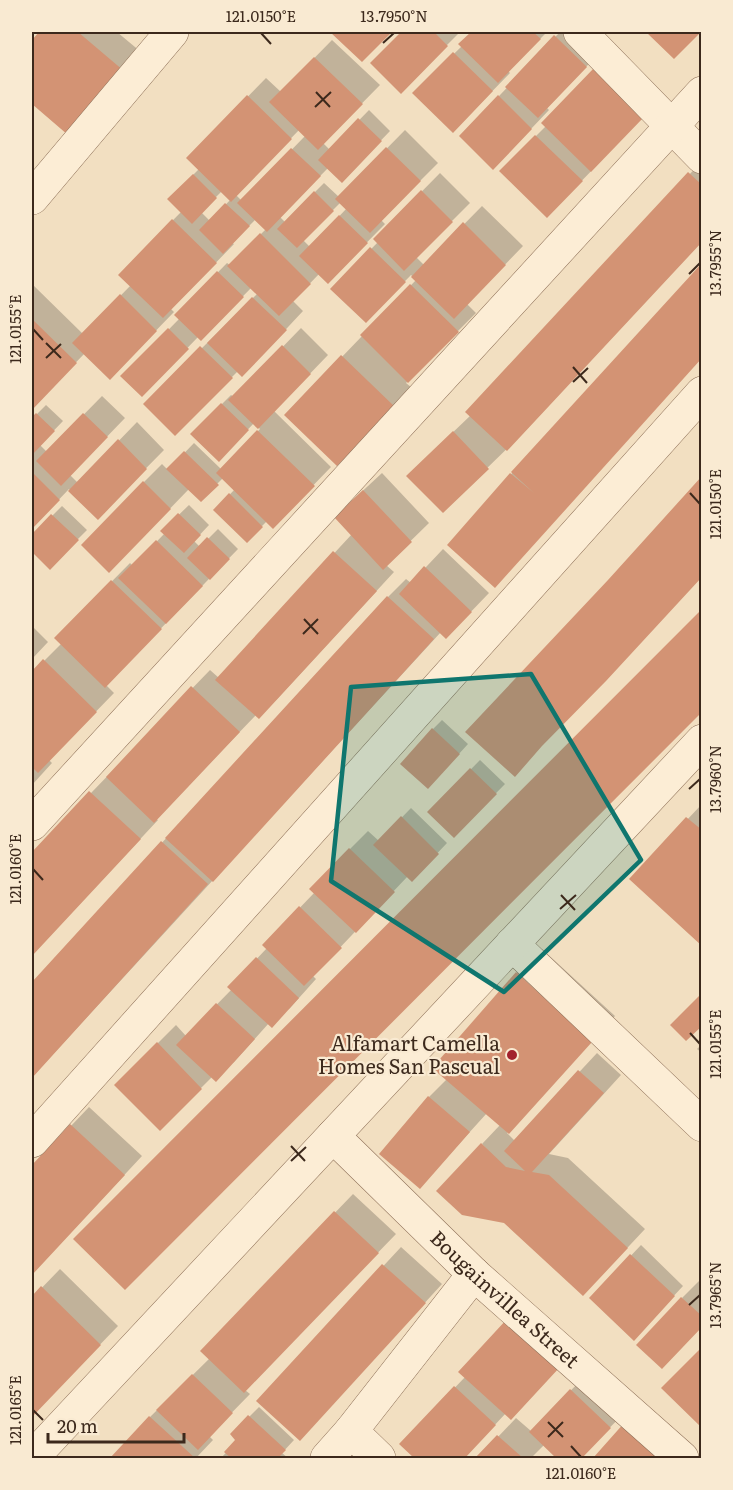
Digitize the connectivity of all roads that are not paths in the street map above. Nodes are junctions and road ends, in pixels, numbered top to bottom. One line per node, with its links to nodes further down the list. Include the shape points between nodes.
1 (172, 32): 6 (street)
2 (580, 32): 4 (street)
3 (702, 93): 4 (street)
4 (670, 126): 5 (street); 9 (street)
5 (702, 157)
6 (32, 198)
7 (702, 393): 13 (street)
8 (702, 741): 10 (street)
9 (32, 824)
10 (512, 944): 11 (street); 12 (street)
11 (702, 1125)
12 (333, 1136): 14 (street, Bougainvillea Street); 16 (street)
13 (32, 1141)
14 (474, 1274): 15 (street); 19 (street, Bougainvillea Street)
15 (351, 1431): 17 (street); 18 (street)
16 (32, 1458)
17 (327, 1458)
18 (379, 1458)
19 (682, 1458)

